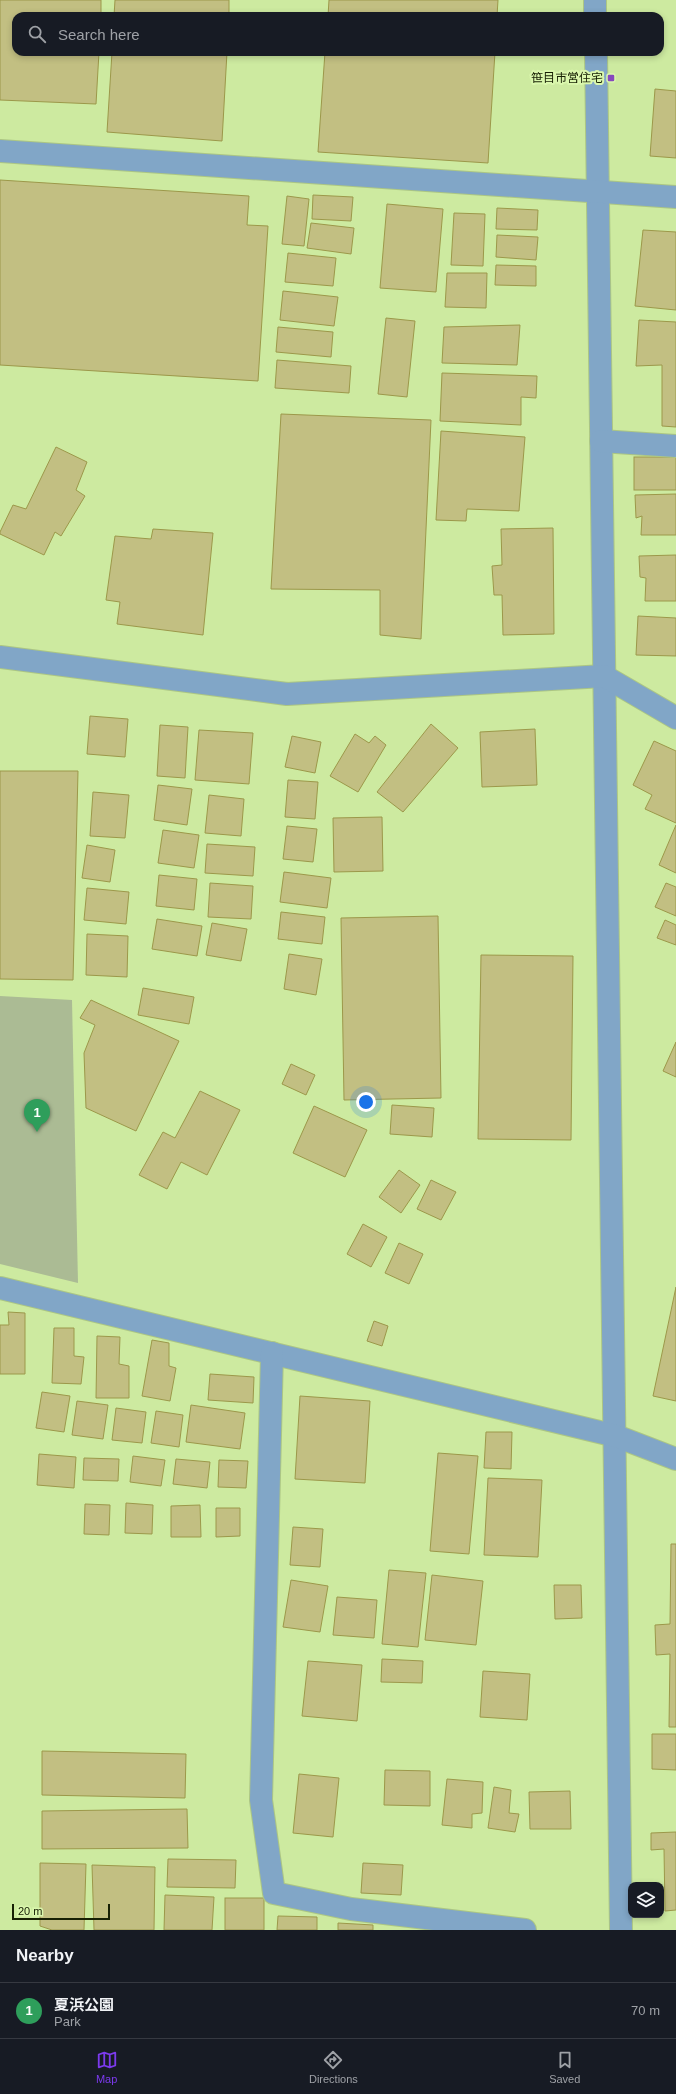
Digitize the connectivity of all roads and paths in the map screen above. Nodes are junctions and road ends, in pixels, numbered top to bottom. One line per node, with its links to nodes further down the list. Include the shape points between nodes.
1 (595, 0): 2 (street)
2 (595, 12)
3 (596, 56): 5 (street)
4 (0, 151): 5 (street)
5 (597, 192): 6 (street); 7 (street)
6 (676, 197)
7 (601, 441): 8 (street); 10 (street)
8 (676, 446)
9 (0, 657): 10 (street, via 287,694)
10 (604, 676): 11 (street); 14 (street)
11 (676, 718)
12 (0, 1288): 13 (street)
13 (272, 1354): 14 (street); 16 (street, via 261,1800 274,1893 351,1909)
14 (616, 1436): 15 (street); 17 (street)
15 (676, 1459)
16 (525, 1930)
17 (621, 1930)

